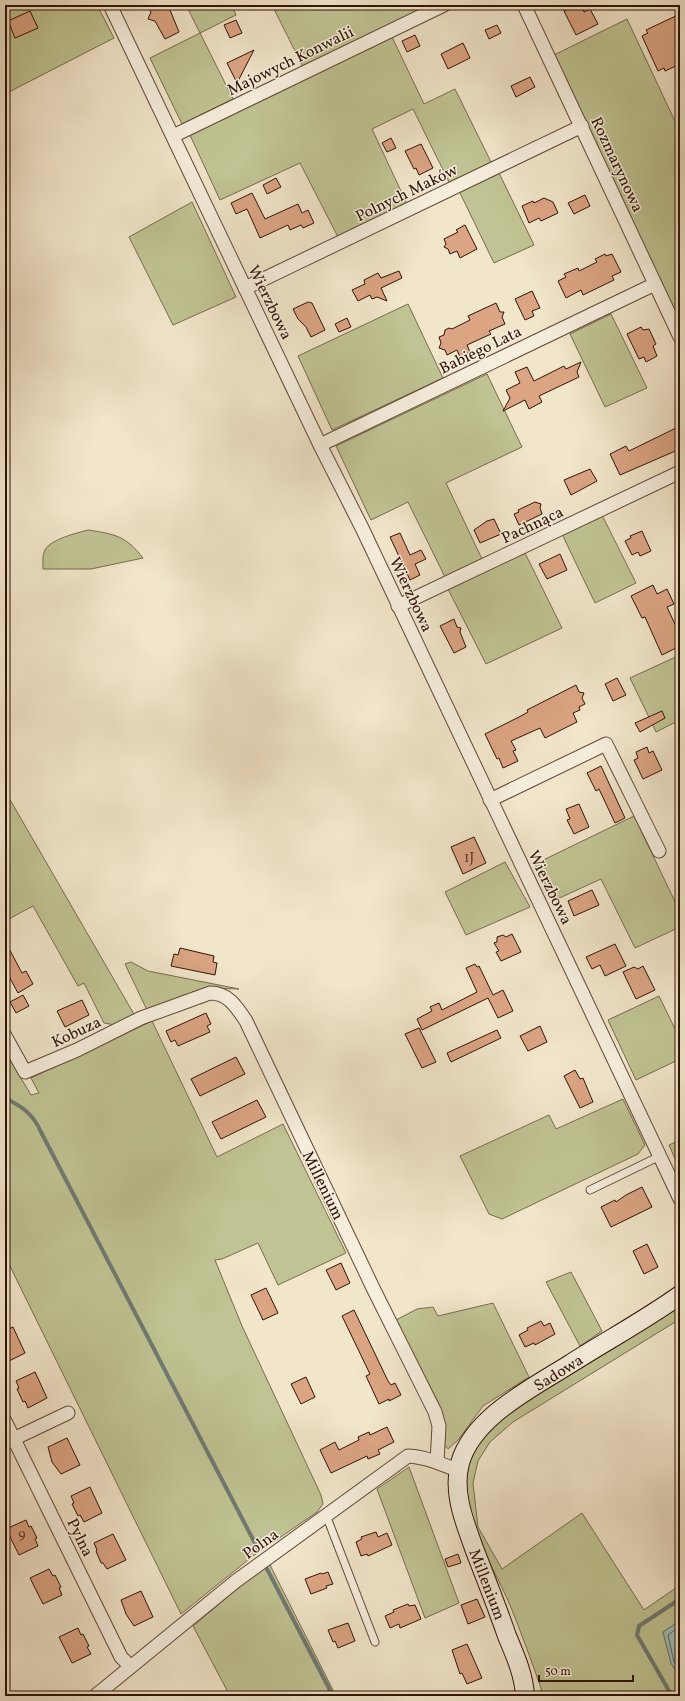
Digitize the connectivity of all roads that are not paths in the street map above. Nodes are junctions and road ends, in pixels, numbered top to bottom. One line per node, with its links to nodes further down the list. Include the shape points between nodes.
1 (110, 5): 5 (street, Wierzbowa)
2 (444, 5): 5 (street, Majowych Konwalii)
3 (524, 5): 4 (street, Rozmarynowa)
4 (582, 126): 6 (street, Rozmarynowa); 7 (street, Polnych Maków)
5 (173, 136): 7 (street, Wierzbowa)
6 (655, 284): 8 (street, Rozmarynowa); 9 (street, Babiego Lata)
7 (245, 288): 9 (street, Wierzbowa)
8 (680, 337)
9 (320, 445): 11 (street, Wierzbowa)
10 (680, 472): 11 (street, Pachnąca)
11 (398, 606): 12 (street, Wierzbowa)
12 (490, 800): 13 (street, via 606,744); 16 (street, Wierzbowa)
13 (659, 851)
14 (141, 1018): 15 (street, Kobuza, via 26,1072); 23 (street, Millenium, via 210,993 225,996 246,1021 435,1412 438,1426)
15 (5, 1036)
16 (660, 1156): 17 (lane); 18 (street, Wierzbowa)
17 (590, 1190)
18 (680, 1199)
19 (680, 1295): 24 (street, Sadowa, via 556,1372 501,1410 473,1438 464,1452)
20 (68, 1412): 22 (street)
21 (5, 1421): 22 (street, Pylna)
22 (9, 1441): 27 (street, Pylna, via 120,1657)
23 (437, 1462): 24 (street, Polna); 25 (street, Polna, via 408,1456)
24 (458, 1471): 29 (street, Millenium, via 458,1492 463,1515 521,1671)
25 (326, 1515): 26 (lane); 27 (street, Polna, via 236,1581)
26 (375, 1642)
27 (130, 1666): 28 (street, Polna)
28 (95, 1696)
29 (525, 1696)

